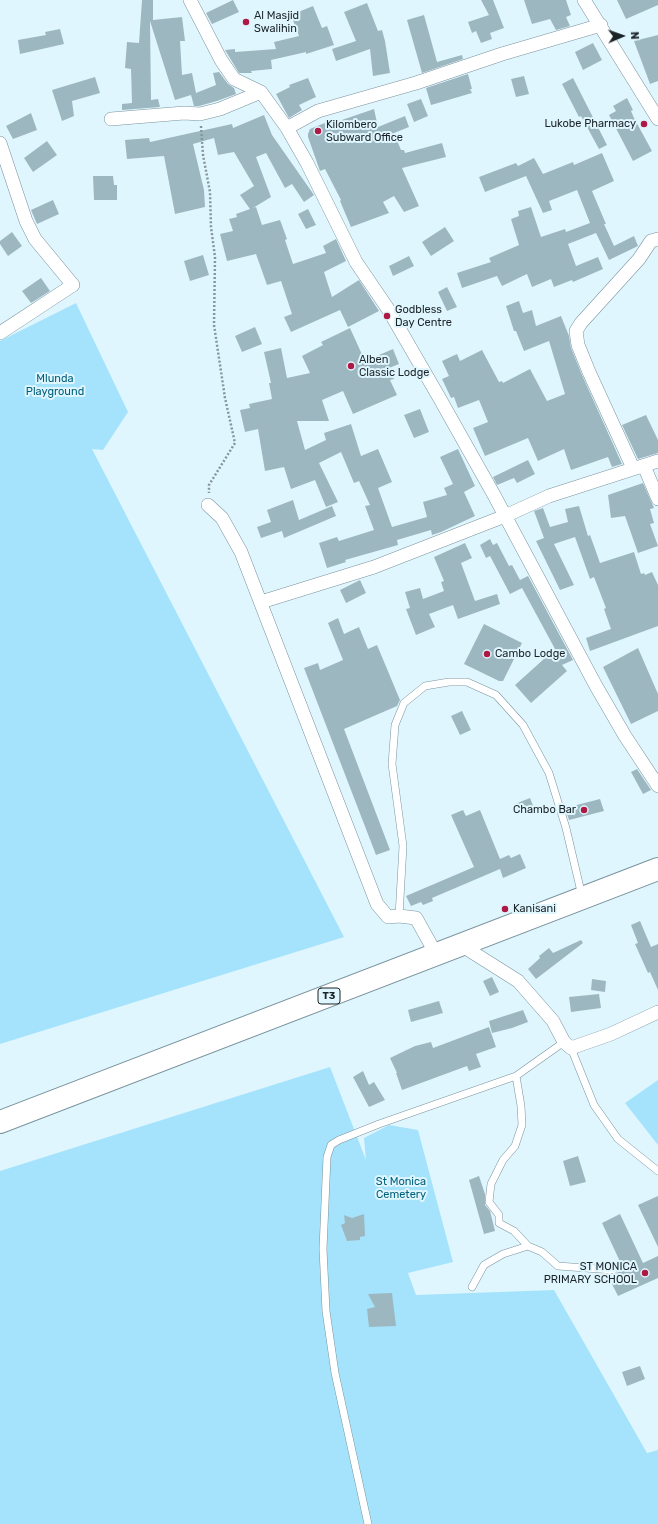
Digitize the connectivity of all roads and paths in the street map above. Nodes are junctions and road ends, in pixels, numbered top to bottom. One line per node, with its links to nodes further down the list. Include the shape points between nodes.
1 (190, 0): 4 (street, via 220,60 234,79)
2 (584, 0): 3 (street)
3 (601, 25): 5 (street); 9 (street, via 318,111)
4 (261, 92): 6 (street, via 220,109); 9 (street)
5 (653, 100): 8 (street)
6 (200, 114): 7 (street); 16 (path, via 215,257 214,325 235,443 209,485)
7 (111, 119)
8 (658, 119)
9 (287, 128): 17 (street, via 356,262 388,310)
10 (0, 143): 12 (street, via 26,221 35,239 73,285)
11 (658, 239): 14 (street, via 651,240 639,259 580,323 576,331 578,345 586,365)
12 (0, 333)
13 (658, 461): 14 (street)
14 (639, 467): 15 (street); 17 (street, via 549,496)
15 (658, 499)
16 (208, 505): 18 (street, via 222,518 241,552)
17 (505, 516): 18 (street, via 374,567); 19 (street, via 624,736)
18 (261, 602): 22 (street, via 377,904 388,917)
19 (658, 786)
20 (658, 869): 21 (highway, T3)
21 (582, 898): 22 (lane, via 566,828 549,773 523,725 496,695 467,682 449,682 425,686 404,703 395,725 392,764 403,846); 23 (highway, T3)
22 (399, 916): 24 (street, via 416,918)
23 (460, 945): 24 (highway, T3); 26 (street, via 518,981 553,1021)
24 (436, 954): 28 (highway, T3)
25 (658, 1012): 26 (street, via 611,1034)
26 (567, 1045): 27 (lane); 29 (lane, via 594,1105 618,1139)
27 (516, 1076): 30 (lane, via 522,1125 515,1146 503,1160 491,1184 489,1202 499,1215 499,1223 514,1231); 33 (lane, via 339,1140 331,1145 327,1157 323,1249 326,1311 335,1373)
28 (0, 1122)
29 (658, 1171)
30 (528, 1246): 31 (lane, via 542,1252 558,1266); 32 (lane, via 503,1254 484,1264)
31 (613, 1270)
32 (472, 1287)
33 (368, 1524)

